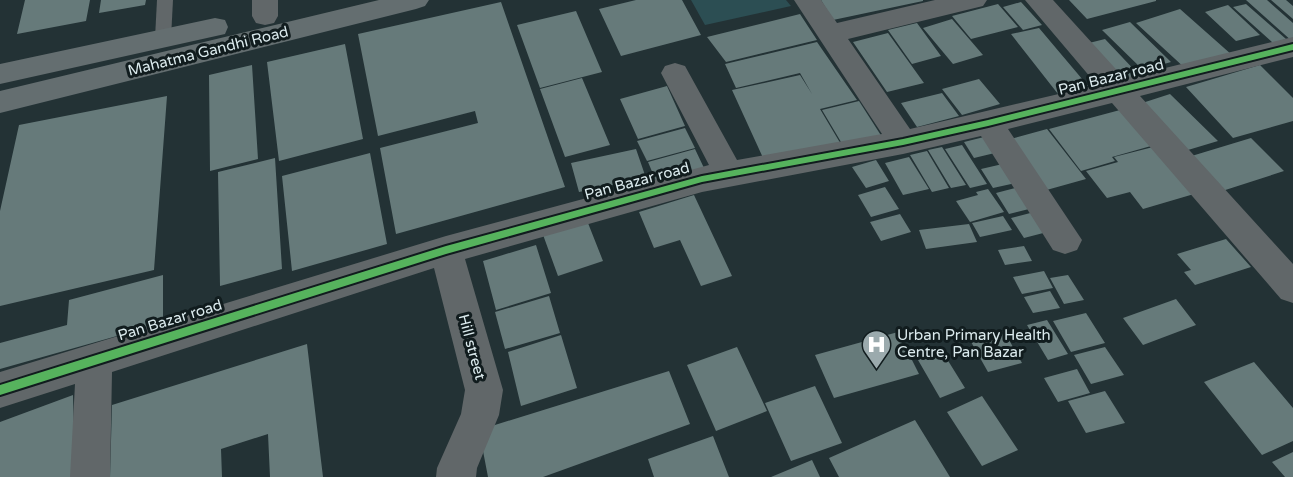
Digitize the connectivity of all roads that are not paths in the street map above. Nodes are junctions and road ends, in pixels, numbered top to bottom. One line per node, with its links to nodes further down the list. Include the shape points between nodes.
1 (165, 0): 9 (lane)
2 (331, 0): 7 (highway, Mahatma Gandhi Road)
3 (416, 0): 14 (highway, Mahatma Gandhi Road)
4 (807, 0): 8 (street)
5 (974, 0): 8 (street)
6 (1038, 0): 13 (street)
7 (265, 8): 9 (highway, Mahatma Gandhi Road)
8 (830, 34): 16 (street)
9 (162, 38): 11 (highway, Mahatma Gandhi Road)
10 (1293, 47): 13 (street, Pan Bazar road)
11 (0, 74)
12 (675, 74): 17 (street)
13 (1117, 91): 15 (street, Pan Bazar road); 20 (street)
14 (0, 102)
15 (988, 123): 16 (street, Pan Bazar road); 18 (street)
16 (903, 142): 17 (street, Pan Bazar road)
17 (729, 174): 19 (street, Pan Bazar road)
18 (1065, 240)
19 (446, 250): 21 (street, Pan Bazar road); 24 (street, Hill street, via 484,390 480,414)
20 (1293, 288)
21 (94, 359): 22 (street, Pan Bazar road); 23 (street)
22 (0, 390)
23 (90, 477)
24 (456, 477)

